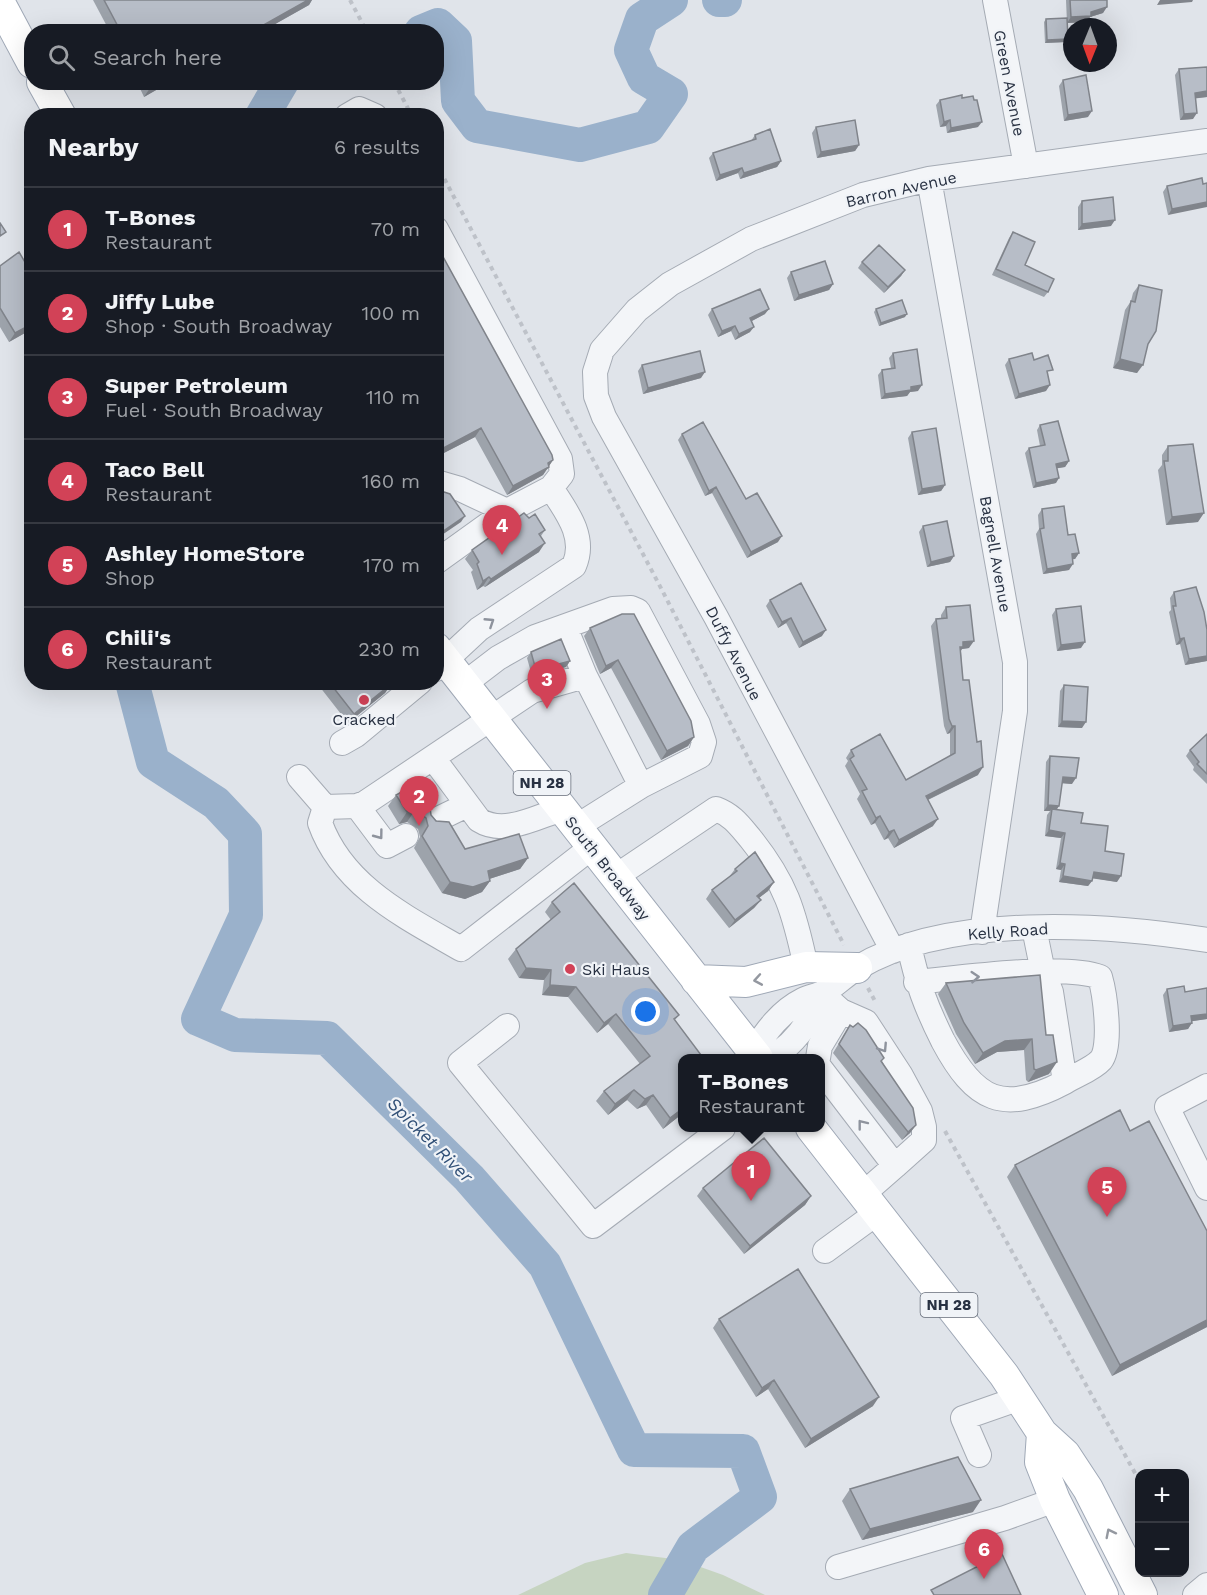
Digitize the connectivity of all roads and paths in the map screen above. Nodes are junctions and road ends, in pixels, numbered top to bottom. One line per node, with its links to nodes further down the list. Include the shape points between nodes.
1 (350, 0): 4 (path)
2 (994, 0): 11 (street, Green Avenue)
3 (0, 3): 5 (main road)
4 (363, 24)
5 (24, 48)
6 (46, 90): 8 (main road)
7 (398, 90): 9 (path)
8 (57, 108)
9 (408, 108)
10 (1207, 141): 11 (street, Barron Avenue)
11 (1026, 166): 13 (street, Barron Avenue)
12 (444, 178): 45 (path)
13 (929, 179): 15 (street, Barron Avenue, via 863,195 751,239 670,284 637,310); 41 (street, Bagnell Avenue, via 1015,662 1015,711)
14 (444, 244): 17 (street, via 560,459 562,474)
15 (602, 351): 43 (street, Duffy Avenue, via 595,372 596,396 604,417)
16 (444, 484): 18 (street)
17 (551, 488): 19 (street); 23 (street, one-way to 17, via 574,566 578,557 576,531)
18 (484, 502): 19 (street); 20 (street, via 462,526)
19 (507, 511): 21 (street)
20 (444, 538)
21 (444, 556)
22 (565, 627): 25 (street); 26 (street, via 519,645); 32 (street, via 613,609 638,611 703,733 700,756)
23 (444, 656)
24 (444, 663): 26 (main road, South Broadway / NH 28)
25 (585, 676): 28 (street, via 532,692); 32 (street)
26 (464, 684): 28 (main road, South Broadway / NH 28)
27 (410, 690): 29 (street)
28 (491, 718): 30 (street); 37 (main road, South Broadway / NH 28)
29 (342, 743)
30 (433, 758): 33 (street); 34 (street)
31 (299, 777): 35 (street)
32 (641, 786): 37 (street)
33 (467, 805): 36 (street); 37 (street, via 478,820 496,828)
34 (357, 806): 35 (street); 38 (street, one-way to 38, via 387,846)
35 (325, 807): 37 (street, via 320,823 347,869 390,908 461,949)
36 (436, 820)
37 (577, 828): 39 (main road, South Broadway / NH 28)
38 (406, 836)
39 (615, 878): 44 (street, via 716,809 729,814 766,858 788,895); 47 (main road, South Broadway / NH 28)
40 (1034, 928): 41 (street, Kelly Road); 42 (street, Kelly Road, via 1120,929); 46 (street)
41 (982, 932): 43 (street, Kelly Road)
42 (1207, 940)
43 (901, 948): 45 (street, Kelly Road); 48 (street, Duffy Avenue)
44 (806, 967): 45 (main road); 47 (main road, one-way to 47, via 746,982)
45 (857, 968): 49 (street, Kelly Road); 50 (path)
46 (1043, 972): 48 (street, one-way to 46); 57 (street, via 1051,992); 57 (street, Duffy Avenue, via 1092,974 1100,977 1102,984 1105,1054 1099,1062)
47 (696, 980): 53 (main road, South Broadway / NH 28)
48 (916, 981): 57 (street, Duffy Avenue, via 954,1062 972,1085 987,1095 1027,1099)
49 (822, 994): 51 (street); 54 (street, Kelly Road, via 804,999 786,1011 764,1034)
50 (879, 1008)
51 (841, 1011): 55 (street); 62 (street, one-way to 62, via 866,1022 920,1111 924,1140)
52 (507, 1026): 60 (street, via 460,1063 593,1226)
53 (758, 1054)
54 (760, 1054)
55 (819, 1054)
56 (825, 1075): 62 (street, one-way to 56)
57 (1065, 1082)
58 (1207, 1086): 63 (street, via 1167,1107)
59 (941, 1122): 69 (path)
60 (718, 1132)
61 (814, 1132): 64 (main road, NH 28)
62 (895, 1166): 64 (street)
63 (1207, 1188)
64 (870, 1204): 65 (street); 66 (main road, NH 28)
65 (825, 1251)
66 (1020, 1398): 67 (main road, NH 28); 68 (street, via 963,1418)
67 (1042, 1433): 70 (main road, via 1040,1462); 74 (main road, NH 28, one-way to 67, via 1088,1489 1065,1454)
68 (979, 1455)
69 (1135, 1473)
70 (1055, 1500): 71 (street); 73 (main road)
71 (838, 1567)
72 (1207, 1585): 75 (street)
73 (1103, 1595)
74 (1142, 1595)
75 (1195, 1595)

